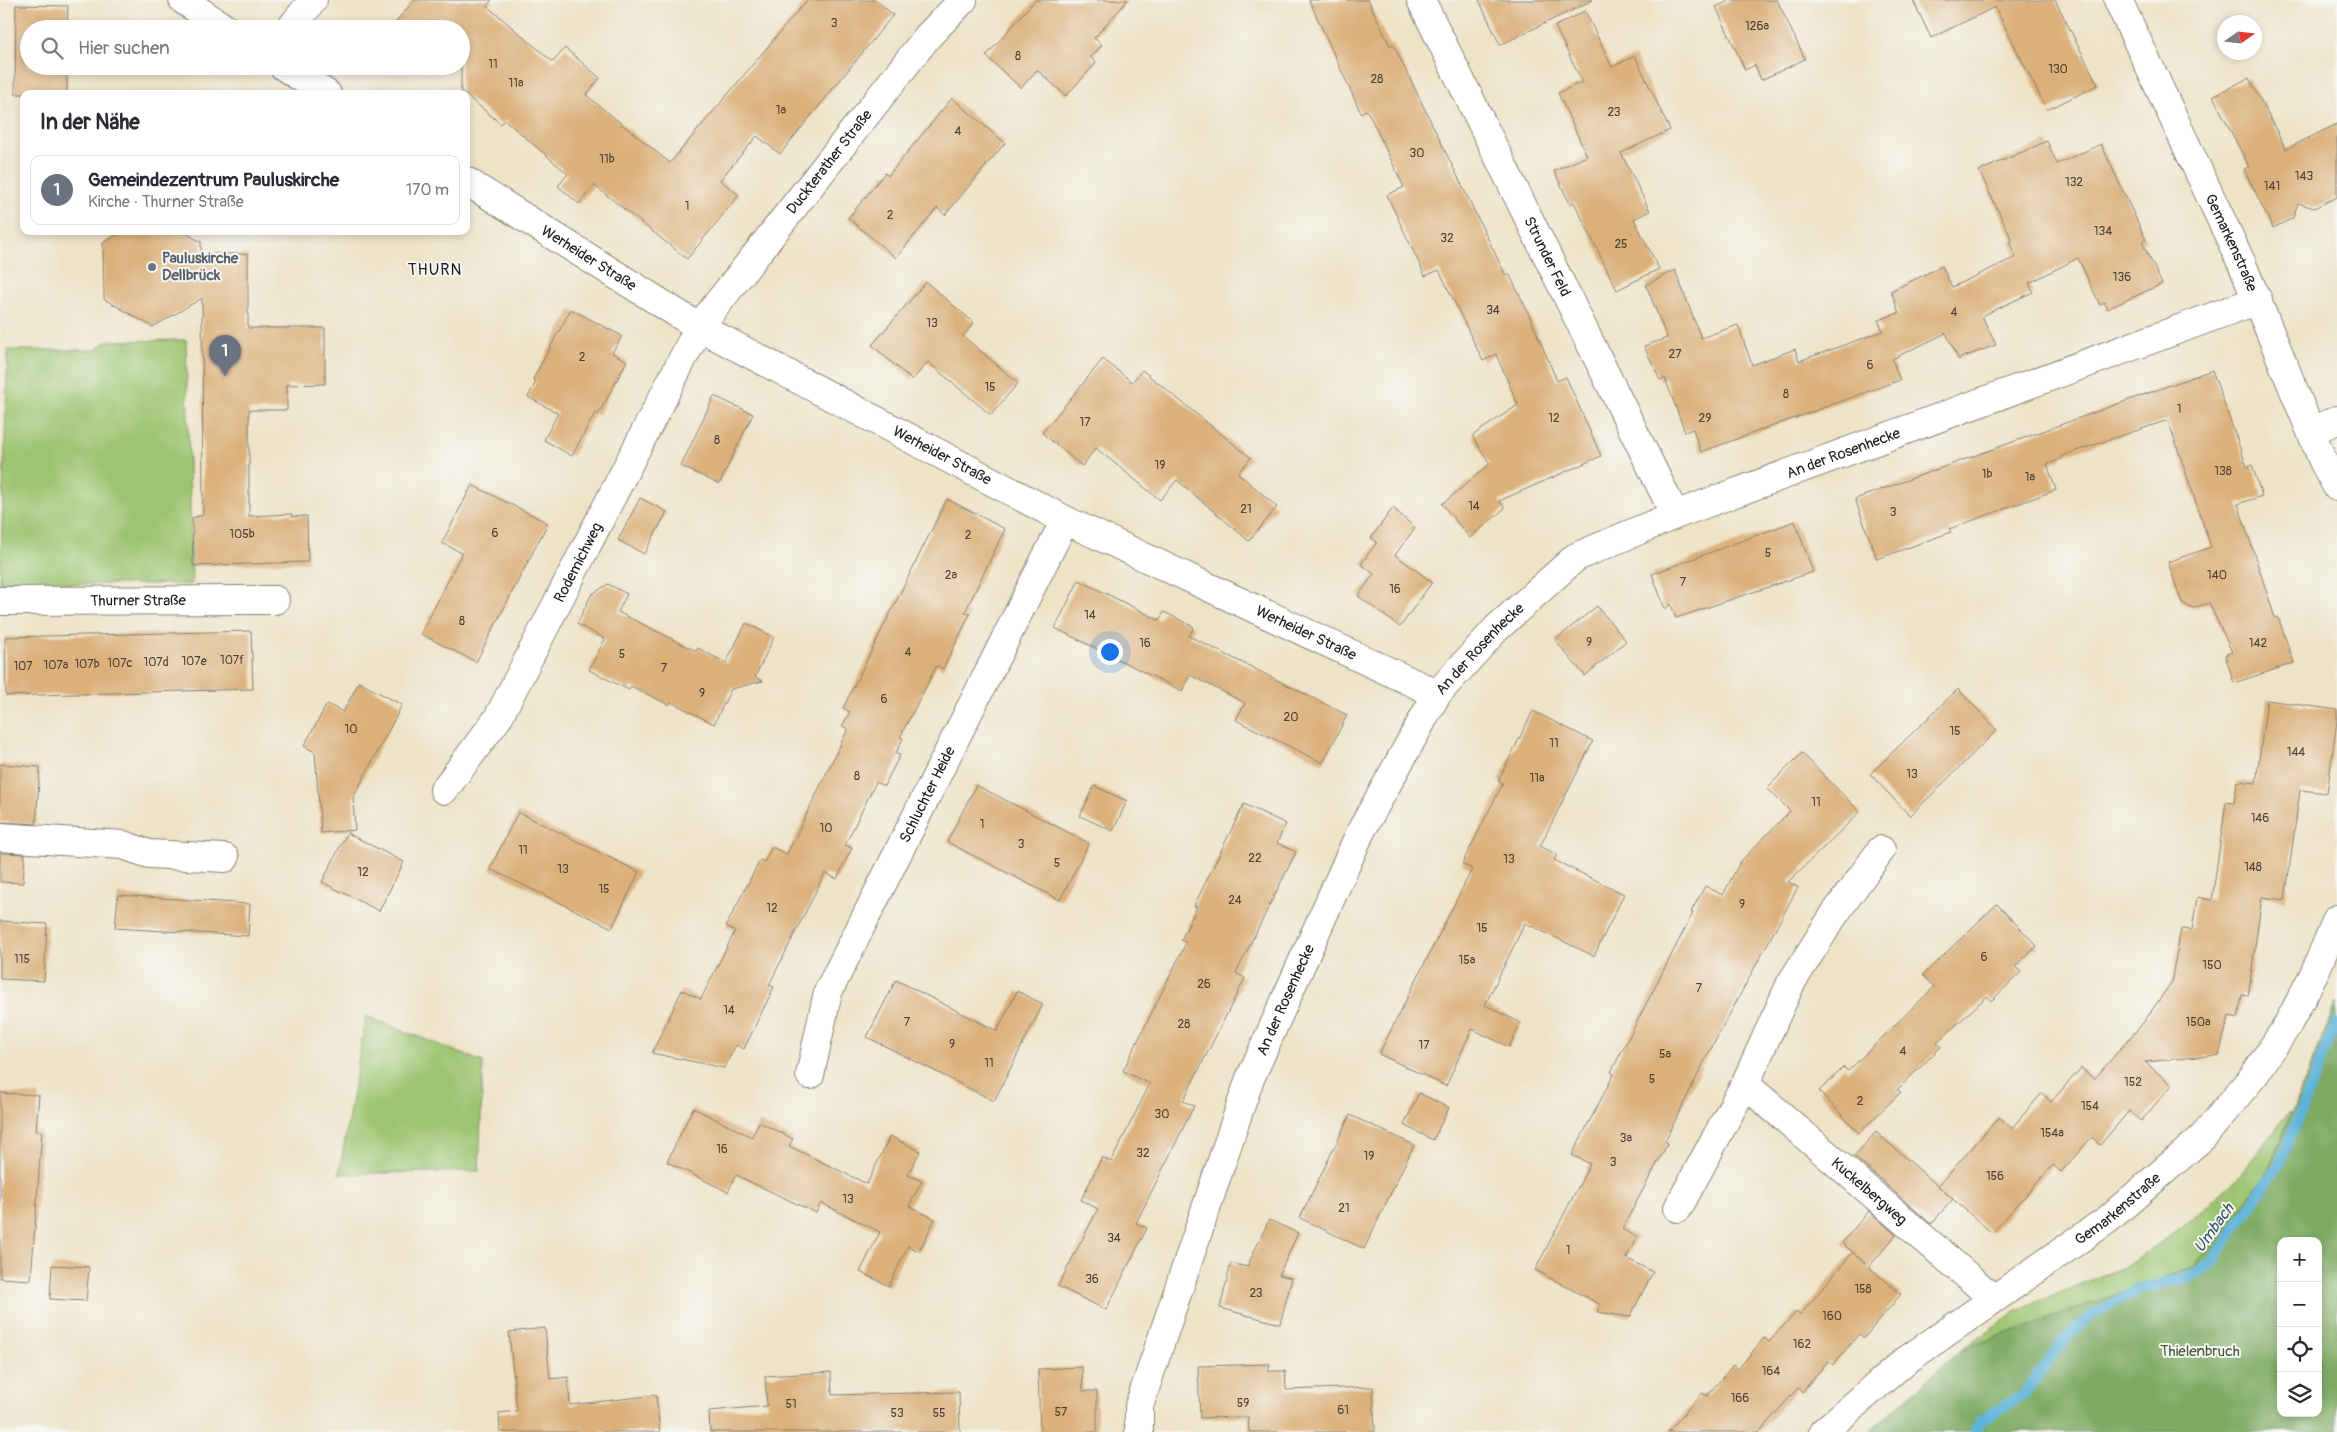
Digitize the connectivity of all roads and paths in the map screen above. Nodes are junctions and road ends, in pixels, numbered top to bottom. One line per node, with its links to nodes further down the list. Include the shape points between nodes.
1 (183, 0): 6 (street)
2 (313, 0): 7 (street)
3 (963, 0): 12 (street, Duckterather Straße, via 928,36)
4 (1421, 0): 16 (street, Strunder Feld)
5 (2118, 0): 11 (street, Gemarkenstraße)
6 (213, 20)
7 (297, 20)
8 (297, 75): 9 (street)
9 (320, 90)
10 (470, 184): 12 (street, Werheider Straße)
11 (2258, 300): 14 (street, Gemarkenstraße); 16 (street, An der Rosenhecke)
12 (699, 327): 17 (street, Werheider Straße); 21 (street, Rodemichweg, via 498,718)
13 (2337, 420): 14 (street)
14 (2311, 431): 15 (street, Gemarkenstraße)
15 (2337, 487)
16 (1674, 515): 20 (street, An der Rosenhecke, via 1576,557 1496,628)
17 (1065, 520): 20 (street, Werheider Straße); 26 (street, Schluchter Heide, via 828,992)
18 (275, 600): 19 (street, Thurner Straße)
19 (0, 601)
20 (1437, 694): 30 (street, An der Rosenhecke, via 1360,831 1249,1081 1138,1406)
21 (444, 790)
22 (0, 837): 24 (street, via 123,845 149,854)
23 (1881, 850): 27 (street, via 1791,983)
24 (225, 858)
25 (2337, 918): 29 (street, Gemarkenstraße, via 2314,974 2287,1026 2255,1074 2203,1137 2107,1220)
26 (810, 1075)
27 (1744, 1084): 28 (street); 29 (street, Kuckelbergweg)
28 (1678, 1208)
29 (1993, 1298): 31 (street, Gemarkenstraße, via 1904,1362)
30 (1139, 1432)
31 (1823, 1432)

